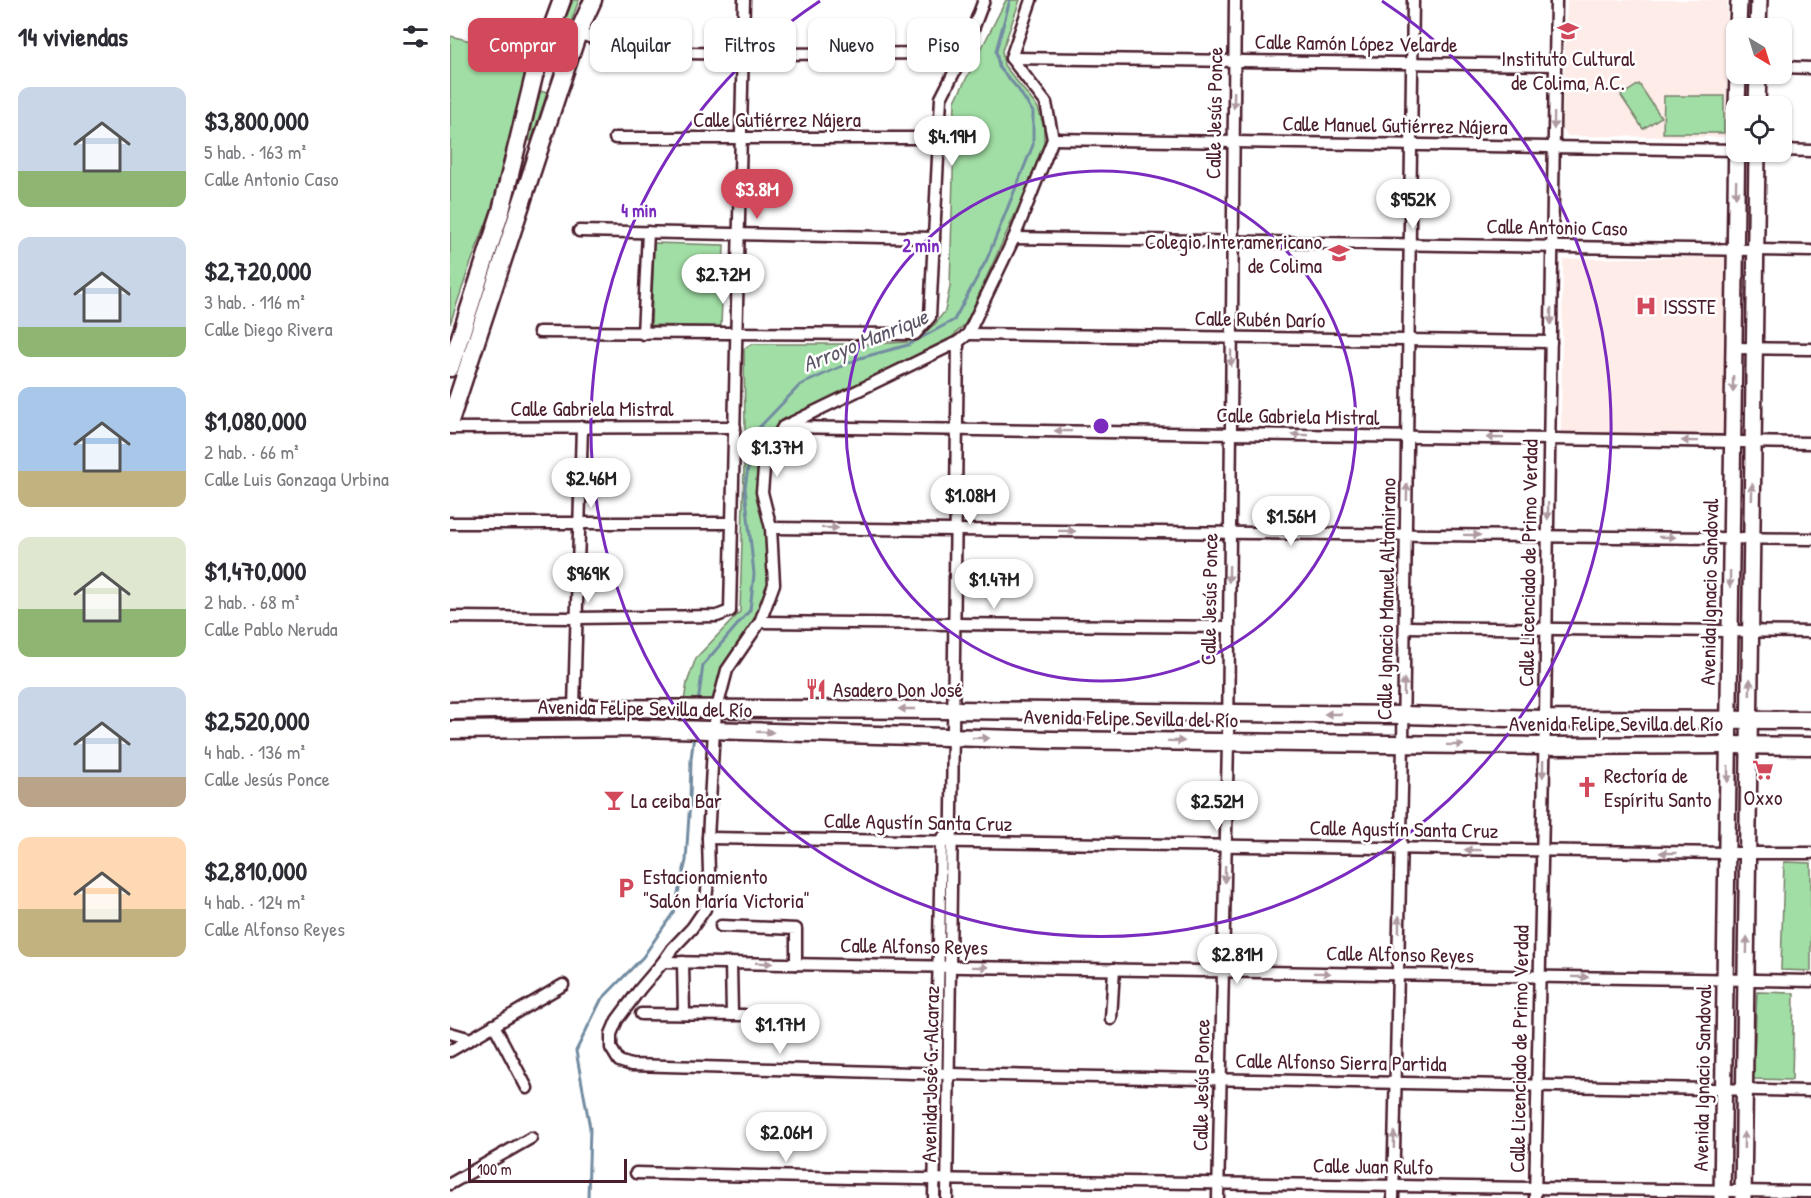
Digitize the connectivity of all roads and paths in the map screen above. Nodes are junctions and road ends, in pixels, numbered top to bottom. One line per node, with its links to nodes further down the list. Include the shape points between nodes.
1 (562, 0): 11 (main road)
2 (593, 0): 16 (main road)
3 (744, 0): 12 (street)
4 (984, 0): 13 (street)
5 (1031, 0): 20 (street)
6 (1235, 0): 21 (street, Calle Jesús Ponce)
7 (1413, 0): 22 (street, Calle Ignacio Manuel Altamirano)
8 (1556, 0): 23 (street, Calle Licenciado de Primo Verdad)
9 (1739, 0): 14 (main road)
10 (1759, 0): 15 (main road)
11 (556, 18)
12 (744, 18)
13 (977, 18)
14 (1738, 18)
15 (1758, 18)
16 (578, 33): 17 (street, via 632,52)
17 (704, 53)
18 (907, 53): 19 (street)
19 (796, 54)
20 (1011, 58): 21 (street, Calle Ramón López Velarde); 35 (street, via 1046,103)
21 (1234, 61): 22 (street, Calle Ramón López Velarde); 36 (street, Calle Jesús Ponce, one-way to 36)
22 (1412, 63): 23 (street, Calle Ramón López Velarde); 37 (street, Calle Ignacio Manuel Altamirano)
23 (1555, 65): 38 (street, Calle Licenciado de Primo Verdad, one-way to 38)
24 (1792, 68): 25 (street)
25 (1811, 68)
26 (537, 72): 30 (main road)
27 (564, 72): 31 (main road)
28 (743, 72): 33 (street)
29 (954, 72): 34 (street, via 941,98)
30 (533, 83): 31 (main road, via 547,78); 66 (main road, via 501,211)
31 (558, 89): 67 (main road)
32 (615, 138): 33 (street, Calle Gutiérrez Nájera)
33 (741, 138): 34 (street, Calle Gutiérrez Nájera); 46 (street)
34 (939, 138): 47 (street)
35 (1053, 139): 36 (street, Calle Manuel Gutiérrez Nájera); 48 (street)
36 (1234, 142): 37 (street, Calle Manuel Gutiérrez Nájera); 49 (street, Calle Jesús Ponce)
37 (1411, 145): 38 (street, Calle Manuel Gutiérrez Nájera); 50 (street, Calle Ignacio Manuel Altamirano)
38 (1554, 147): 39 (street, Calle Manuel Gutiérrez Nájera); 51 (street, Calle Licenciado de Primo Verdad)
39 (1726, 150)
40 (1792, 150): 41 (street)
41 (1811, 151)
42 (1737, 162): 52 (main road, Avenida Ignacio Sandoval, one-way to 52)
43 (1757, 162): 53 (main road, Avenida Ignacio Sandoval)
44 (579, 231): 45 (street)
45 (648, 232): 46 (street); 57 (street)
46 (739, 234): 47 (street); 56 (street)
47 (934, 238): 56 (street, via 930,317 915,334)
48 (1014, 238): 49 (street, Calle Antonio Caso); 58 (street)
49 (1232, 242): 50 (street, Calle Antonio Caso); 59 (street, Calle Jesús Ponce)
50 (1410, 244): 51 (street, Calle Antonio Caso); 60 (street, Calle Ignacio Manuel Altamirano)
51 (1553, 247): 52 (street, Calle Antonio Caso); 62 (street, Calle Licenciado de Primo Verdad, one-way to 62)
52 (1735, 249): 53 (street, Calle Antonio Caso); 63 (main road, Avenida Ignacio Sandoval)
53 (1755, 250): 54 (street, Calle Antonio Caso); 64 (main road, Avenida Ignacio Sandoval)
54 (1811, 251)
55 (539, 332): 57 (street)
56 (737, 333): 57 (street); 69 (street)
57 (643, 334)
58 (968, 334): 59 (street, Calle Rubén Darío); 61 (street)
59 (1232, 338): 60 (street, Calle Rubén Darío); 73 (street, Calle Jesús Ponce, one-way to 73)
60 (1409, 340): 62 (street, Calle Rubén Darío); 74 (street, Calle Ignacio Manuel Altamirano)
61 (958, 342): 70 (street); 72 (street)
62 (1551, 342): 75 (street, Calle Licenciado de Primo Verdad)
63 (1734, 348): 64 (street); 76 (main road, Avenida Ignacio Sandoval, one-way to 76)
64 (1754, 348): 65 (street); 77 (main road, Avenida Ignacio Sandoval)
65 (1811, 349)
66 (450, 368)
67 (450, 421)
68 (582, 427): 69 (street, Calle Gabriela Mistral); 71 (street, Calle Gabriela Mistral); 80 (street)
69 (735, 427): 81 (street)
70 (783, 427): 72 (street, Calle Gabriela Mistral); 82 (street, via 765,458 762,492)
71 (450, 428)
72 (957, 430): 73 (street, Calle Gabriela Mistral, one-way to 72); 83 (street)
73 (1230, 434): 74 (street, Calle Gabriela Mistral, one-way to 73); 84 (street, Calle Jesús Ponce)
74 (1407, 437): 75 (street, Calle Gabriela Mistral, one-way to 74); 85 (street, Calle Ignacio Manuel Altamirano, one-way to 74)
75 (1550, 439): 76 (street, Calle Gabriela Mistral, one-way to 75); 86 (street, Calle Licenciado de Primo Verdad, one-way to 86)
76 (1732, 442): 77 (street, Calle Gabriela Mistral); 87 (main road, Avenida Ignacio Sandoval)
77 (1753, 442): 78 (street, Calle Gabriela Mistral); 88 (main road, Avenida Ignacio Sandoval, one-way to 77)
78 (1811, 443)
79 (450, 523): 80 (street)
80 (580, 523): 81 (street); 91 (street)
81 (732, 523): 91 (street, via 730,611 717,616)
82 (771, 528): 83 (street, one-way to 83); 92 (street, via 774,584)
83 (956, 530): 84 (street, one-way to 84); 93 (street)
84 (1229, 532): 85 (street); 94 (street, Calle Jesús Ponce, one-way to 94)
85 (1406, 534): 86 (street, one-way to 86); 95 (street, Calle Ignacio Manuel Altamirano)
86 (1548, 536): 87 (street, one-way to 87); 96 (street, Calle Licenciado de Primo Verdad)
87 (1731, 538): 88 (street); 97 (main road, Avenida Ignacio Sandoval, one-way to 97)
88 (1752, 538): 89 (street); 98 (main road, Avenida Ignacio Sandoval)
89 (1811, 539)
90 (450, 617): 91 (street)
91 (577, 618): 100 (street)
92 (760, 621): 93 (street); 101 (street, via 727,670)
93 (954, 624): 94 (street); 103 (street)
94 (1228, 627): 104 (street, Calle Jesús Ponce)
95 (1405, 627): 96 (street); 105 (street, Calle Ignacio Manuel Altamirano, one-way to 95)
96 (1547, 629): 97 (street); 106 (street, Calle Licenciado de Primo Verdad)
97 (1730, 631): 98 (street); 107 (main road, Avenida Ignacio Sandoval)
98 (1751, 632): 99 (street); 108 (main road, Avenida Ignacio Sandoval, one-way to 98)
99 (1811, 632)
100 (574, 708): 101 (main road, Avenida Felipe Sevilla del Río); 102 (main road, Avenida Felipe Sevilla del Río)
101 (712, 708): 103 (main road, Avenida Felipe Sevilla del Río, one-way to 101); 111 (street)
102 (454, 709)
103 (953, 710): 104 (main road, Avenida Felipe Sevilla del Río); 112 (street)
104 (1227, 714): 105 (main road, Avenida Felipe Sevilla del Río, one-way to 104); 113 (street, Calle Jesús Ponce)
105 (1404, 715): 106 (main road, Avenida Felipe Sevilla del Río); 114 (street, Calle Ignacio Manuel Altamirano)
106 (1545, 719): 107 (main road, Avenida Felipe Sevilla del Río); 116 (street, Calle Licenciado de Primo Verdad)
107 (1729, 719): 108 (main road, Avenida Felipe Sevilla del Río); 115 (main road, Avenida Ignacio Sandoval)
108 (1750, 719): 109 (main road, Avenida Felipe Sevilla del Río); 117 (main road, Avenida Ignacio Sandoval)
109 (1811, 720)
110 (450, 730): 111 (main road, Avenida Felipe Sevilla del Río)
111 (710, 730): 112 (main road, Avenida Felipe Sevilla del Río, one-way to 112); 119 (street)
112 (952, 738): 113 (main road, Avenida Felipe Sevilla del Río, one-way to 113); 120 (street, via 952,820)
113 (1228, 742): 114 (main road, Avenida Felipe Sevilla del Río); 121 (street, Calle Jesús Ponce)
114 (1404, 744): 116 (main road, Avenida Felipe Sevilla del Río, one-way to 116); 122 (street, Calle Ignacio Manuel Altamirano)
115 (1728, 745): 116 (main road, Avenida Felipe Sevilla del Río); 117 (main road, Avenida Felipe Sevilla del Río); 124 (main road, Avenida Ignacio Sandoval, one-way to 124)
116 (1544, 746): 123 (street, Calle Licenciado de Primo Verdad, one-way to 123)
117 (1749, 746): 118 (main road, Avenida Felipe Sevilla del Río); 125 (main road, Avenida Ignacio Sandoval)
118 (1811, 746)
119 (708, 838): 120 (street, Calle Agustín Santa Cruz); 128 (street, via 705,909)
120 (946, 842): 121 (street, Calle Agustín Santa Cruz); 132 (street, Avenida José G. Alcaraz); 133 (street, Avenida José G. Alcaraz)
121 (1226, 846): 122 (street, Calle Agustín Santa Cruz); 135 (street, Calle Jesús Ponce, one-way to 135)
122 (1400, 849): 123 (street, Calle Agustín Santa Cruz, one-way to 122); 136 (street, Calle Ignacio Manuel Altamirano, one-way to 122)
123 (1542, 851): 124 (street, Calle Agustín Santa Cruz, one-way to 123); 137 (street, Calle Licenciado de Primo Verdad)
124 (1726, 853): 125 (street, Calle Agustín Santa Cruz); 138 (main road, Avenida Ignacio Sandoval)
125 (1748, 853): 126 (street, Calle Agustín Santa Cruz); 139 (main road, Avenida Ignacio Sandoval, one-way to 125)
126 (1811, 853)
127 (721, 926): 131 (street, via 796,929)
128 (663, 962): 129 (street, Calle Alfonso Reyes); 151 (street, Calle Alfonso Sierra Partida, via 617,1020 611,1048 619,1061 631,1065)
129 (683, 962): 130 (street, Calle Alfonso Reyes); 143 (street)
130 (731, 963): 131 (street, Calle Alfonso Reyes, one-way to 131); 144 (street)
131 (796, 964): 132 (street, Calle Alfonso Reyes)
132 (938, 966): 133 (street, Calle Alfonso Reyes); 151 (street, Avenida José G. Alcaraz)
133 (950, 967): 134 (street, Calle Alfonso Reyes, one-way to 134); 152 (street, Avenida José G. Alcaraz)
134 (1114, 969): 135 (street, Calle Alfonso Reyes); 146 (street)
135 (1223, 971): 136 (street, Calle Alfonso Reyes, one-way to 136); 153 (street, Calle Jesús Ponce)
136 (1398, 974): 137 (street, Calle Alfonso Reyes); 154 (street, Calle Ignacio Manuel Altamirano)
137 (1539, 976): 138 (street, Calle Alfonso Reyes, one-way to 138); 155 (street, Calle Licenciado de Primo Verdad)
138 (1725, 979): 139 (street, Calle Alfonso Reyes); 157 (main road, Avenida Ignacio Sandoval)
139 (1746, 980): 140 (street, Calle Alfonso Reyes); 158 (main road, Avenida Ignacio Sandoval)
140 (1811, 981)
141 (563, 986): 147 (street)
142 (641, 1014): 143 (street)
143 (684, 1014): 144 (street)
144 (732, 1015): 145 (street)
145 (744, 1015)
146 (1111, 1019)
147 (494, 1025): 149 (street); 156 (street)
148 (450, 1033): 149 (street)
149 (471, 1039): 150 (street)
150 (450, 1051)
151 (936, 1074): 152 (street, Calle Alfonso Sierra Partida); 162 (street, Avenida José G. Alcaraz)
152 (949, 1074): 153 (street, Calle Alfonso Sierra Partida); 163 (street, Avenida José G. Alcaraz)
153 (1221, 1079): 154 (street, Calle Alfonso Sierra Partida); 164 (street, Calle Jesús Ponce)
154 (1396, 1083): 155 (street, Calle Alfonso Sierra Partida); 166 (street, Calle Ignacio Manuel Altamirano, one-way to 154)
155 (1538, 1085): 157 (street, Calle Alfonso Sierra Partida); 168 (street, Calle Licenciado de Primo Verdad)
156 (527, 1088)
157 (1723, 1089): 158 (street, Calle Alfonso Sierra Partida); 169 (main road, Avenida Ignacio Sandoval)
158 (1745, 1089): 159 (street, Calle Alfonso Sierra Partida); 170 (main road, Avenida Ignacio Sandoval, one-way to 158)
159 (1811, 1091)
160 (531, 1138): 165 (street)
161 (636, 1173): 162 (street, Calle Juan Rulfo)
162 (934, 1179): 163 (street, Calle Juan Rulfo); 171 (street, Avenida José G. Alcaraz)
163 (948, 1179): 164 (street, Calle Juan Rulfo); 172 (street, Avenida José G. Alcaraz)
164 (1219, 1183): 166 (street, Calle Juan Rulfo); 173 (street, Calle Jesús Ponce)
165 (450, 1184)
166 (1393, 1186): 168 (street, Calle Juan Rulfo); 174 (street, Calle Ignacio Manuel Altamirano)
167 (1811, 1192): 170 (street, Calle Juan Rulfo)
168 (1536, 1193): 169 (street, Calle Juan Rulfo)
169 (1722, 1195): 170 (street, Calle Juan Rulfo)
170 (1743, 1195)
171 (934, 1198)
172 (948, 1198)
173 (1218, 1198)
174 (1393, 1198)

